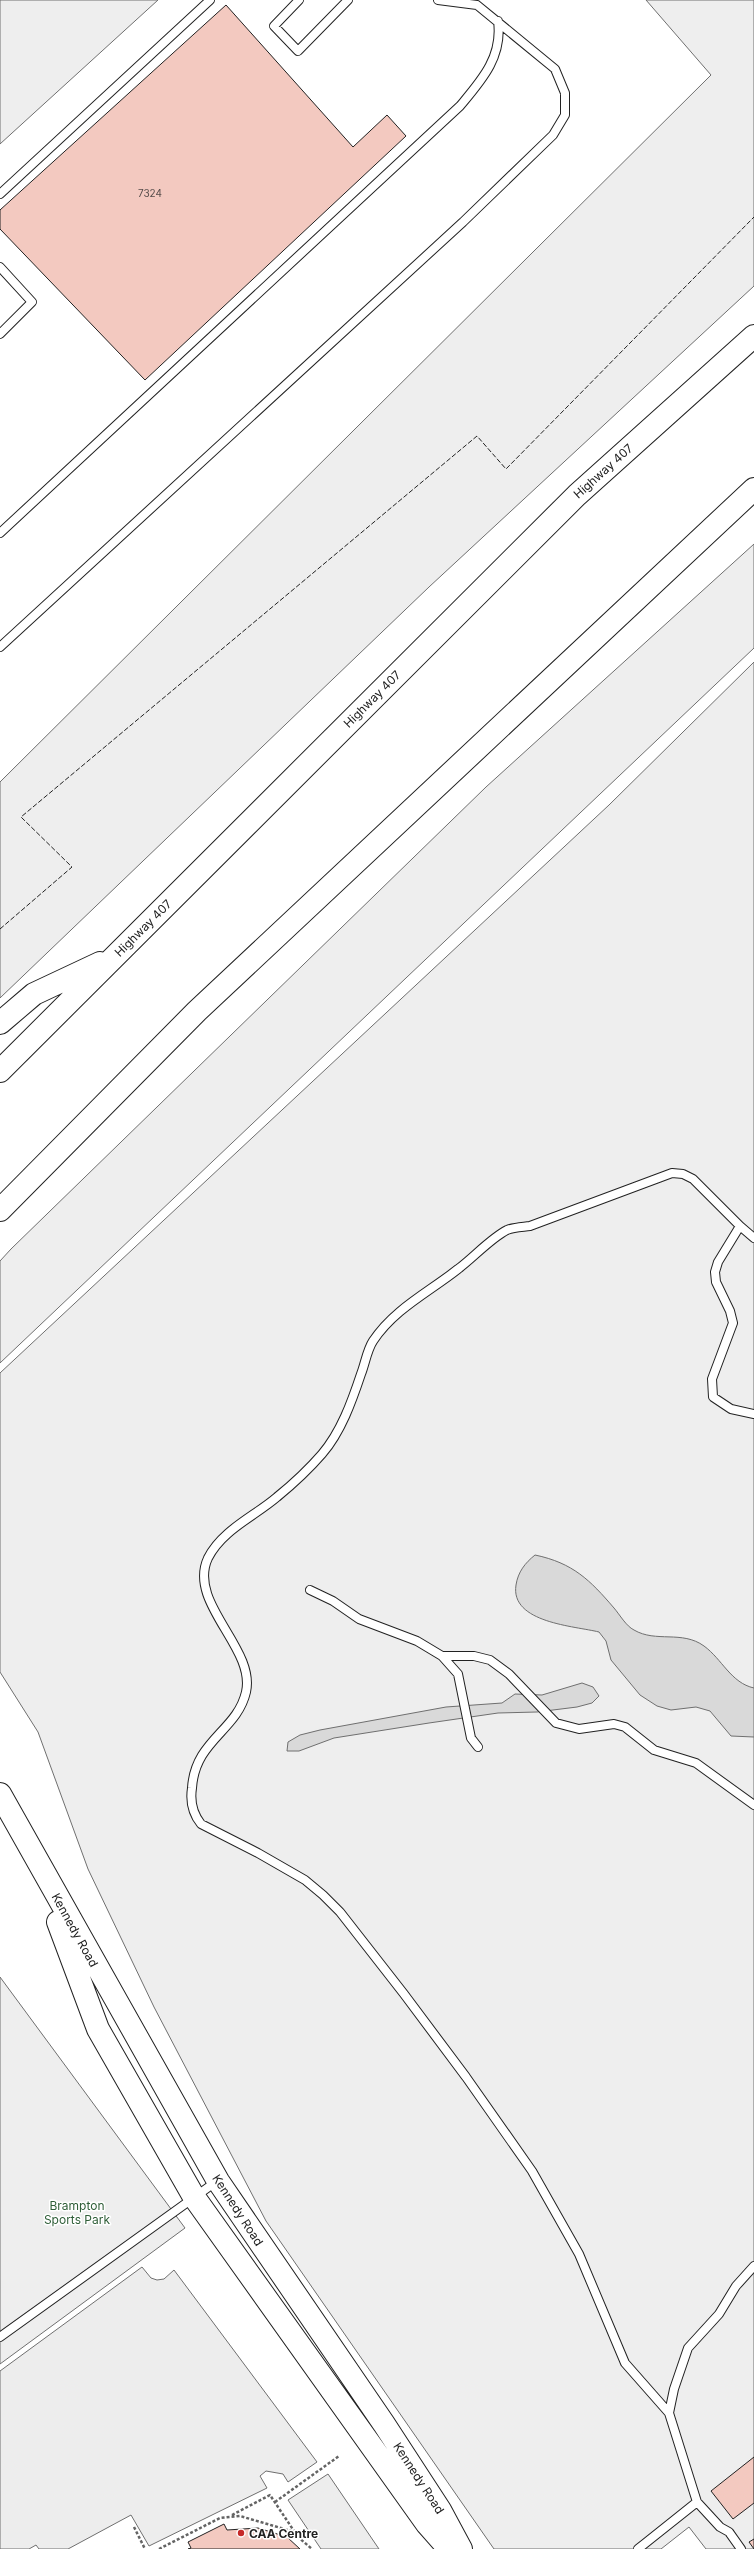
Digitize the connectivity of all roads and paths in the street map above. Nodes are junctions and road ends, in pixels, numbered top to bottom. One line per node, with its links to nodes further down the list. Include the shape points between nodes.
1 (210, 0): 6 (lane)
2 (299, 0): 3 (lane, via 274,26 298,51)
3 (348, 0)
4 (438, 0): 5 (lane, via 477,5)
5 (498, 21): 11 (lane, via 497,50 486,74 460,106); 12 (lane, via 512,36 533,49 555,69 565,93 565,115 553,135 458,227)
6 (0, 194)
7 (0, 267): 8 (lane, via 32,302)
8 (0, 334)
9 (754, 336): 13 (main road, Highway 407, via 577,495)
10 (754, 489): 16 (main road, via 203,1006)
11 (0, 533)
12 (0, 647)
13 (114, 957): 14 (main road, via 34,994); 15 (main road, Highway 407)
14 (0, 1023)
15 (0, 1071)
16 (0, 1210)
17 (740, 1226): 18 (lane); 19 (lane, via 718,1262 716,1272 716,1282 730,1310 733,1323 712,1379 713,1397 730,1409); 30 (lane, via 693,1179 683,1174 672,1173 530,1226 507,1230 451,1275 398,1311 372,1342 348,1411 323,1453 277,1497 232,1529 209,1557 205,1568 206,1588 247,1675 246,1692 237,1713 197,1760 191,1794 195,1816 201,1824 305,1880 323,1896 340,1912 404,1994 532,2171 580,2254 625,2363)
18 (754, 1238)
19 (754, 1414)
20 (310, 1590): 21 (lane, via 333,1601 359,1619 417,1641)
21 (442, 1656): 22 (lane, via 458,1674 470,1738); 24 (lane, via 474,1656 490,1660 509,1674 556,1723 579,1729 614,1724 625,1727 654,1750 696,1762)
22 (478, 1747)
23 (0, 1794): 25 (main road, Kennedy Road)
24 (754, 1805)
25 (34, 1858): 26 (main road, Kennedy Road); 27 (main road, Kennedy Road, via 98,2029)
26 (218, 2181): 27 (lane); 41 (main road, Kennedy Road, via 384,2424 440,2510)
27 (194, 2196): 29 (lane); 40 (main road, Kennedy Road, via 427,2524)
28 (754, 2266): 30 (lane, via 736,2286 719,2314 688,2348)
29 (0, 2337)
30 (668, 2413): 33 (lane)
31 (339, 2456): 32 (path)
32 (275, 2502): 34 (path, via 270,2496); 36 (path)
33 (697, 2502): 42 (lane); 43 (lane, via 729,2532)
34 (230, 2517): 36 (path, via 240,2516 291,2531); 38 (path, via 220,2518)
35 (134, 2527): 37 (path)
36 (299, 2538): 39 (path)
37 (145, 2549)
38 (159, 2549)
39 (312, 2549)
40 (449, 2549)
41 (461, 2549)
42 (638, 2549)
43 (741, 2549)

